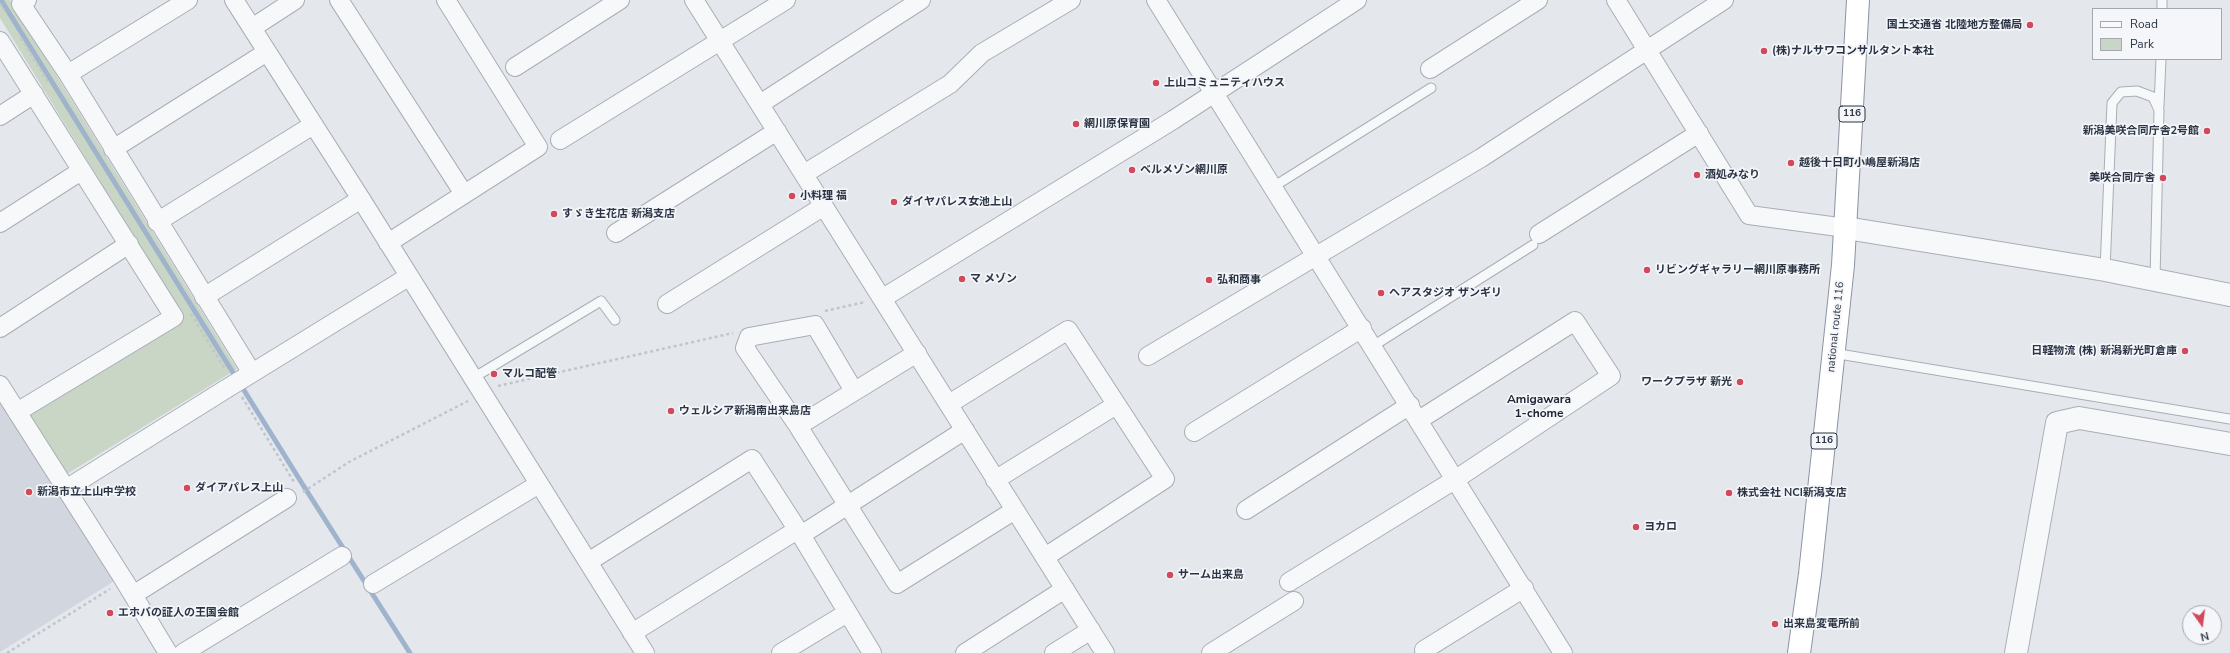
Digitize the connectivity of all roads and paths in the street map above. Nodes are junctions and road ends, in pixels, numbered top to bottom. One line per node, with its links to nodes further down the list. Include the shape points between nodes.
1 (27, 0): 26 (street, via 21,4)
2 (188, 0): 26 (street)
3 (234, 0): 18 (street)
4 (295, 0): 18 (street)
5 (339, 0): 41 (street)
6 (446, 0): 41 (street, via 538,147)
7 (620, 0): 24 (street)
8 (694, 0): 19 (street)
9 (786, 0): 19 (street)
10 (921, 0): 30 (street)
11 (1071, 0): 39 (street, via 982,53 950,84)
12 (1156, 0): 28 (street)
13 (1357, 0): 28 (street)
14 (1538, 0): 25 (street)
15 (1616, 0): 21 (street)
16 (1724, 0): 21 (street)
17 (1858, 0): 46 (highway, national route 116 / 116)
18 (252, 28): 22 (street)
19 (719, 40): 30 (street); 36 (street)
20 (0, 41): 29 (street)
21 (1647, 51): 35 (street); 51 (street, via 1481,158)
22 (267, 52): 33 (street); 37 (street)
23 (2161, 60): 31 (lane)
24 (515, 67)
25 (1430, 69)
26 (68, 74): 37 (street)
27 (1431, 88): 40 (lane)
28 (1214, 92): 40 (street); 57 (street, via 1173,120)
29 (34, 94): 32 (street); 38 (street)
30 (760, 104): 34 (street)
31 (2159, 110): 52 (lane, via 2153,97 2137,91 2121,92 2112,103); 54 (lane)
32 (0, 116)
33 (314, 125): 42 (street); 44 (street)
34 (777, 131): 39 (street); 47 (street)
35 (1699, 133): 46 (street, via 1749,215); 48 (street)
36 (560, 140)
37 (113, 149): 44 (street)
38 (81, 171): 45 (street); 50 (street)
39 (804, 174): 43 (street)
40 (1274, 187): 51 (street)
41 (464, 194): 49 (street)
42 (362, 199): 49 (street); 56 (street)
43 (824, 206): 57 (street); 58 (street)
44 (157, 222): 56 (street)
45 (0, 223)
46 (1846, 228): 52 (street); 64 (highway, national route 116 / 116)
47 (616, 233)
48 (1536, 239): 62 (lane)
49 (388, 243): 53 (street)
50 (129, 244): 60 (street); 72 (street, via 174,317)
51 (1316, 256): 61 (street); 65 (street)
52 (2105, 270): 54 (street)
53 (408, 277): 66 (street); 67 (street)
54 (2155, 280): 55 (street)
55 (2230, 295)
56 (204, 297): 66 (street)
57 (883, 298): 63 (street)
58 (667, 304)
59 (615, 320): 67 (lane, via 601,301)
60 (0, 328)
61 (1362, 328): 62 (street); 77 (street)
62 (1373, 346): 73 (street)
63 (916, 353): 69 (street); 70 (street)
64 (1833, 354): 74 (lane); 111 (highway, national route 116 / 116, via 1810,574)
65 (1148, 356)
66 (248, 375): 82 (street, bridge)
67 (472, 378): 81 (street)
68 (0, 385): 72 (street)
69 (854, 391): 75 (street); 75 (street, via 815,325 748,338 745,348)
70 (949, 404): 71 (street, via 1068,330); 76 (street)
71 (1116, 405): 80 (street); 89 (street, via 1165,479)
72 (18, 412): 82 (street)
73 (1414, 412): 79 (street); 79 (street, via 1575,321 1611,376); 86 (street)
74 (2230, 420)
75 (798, 426): 84 (street)
76 (965, 430): 80 (street); 84 (street)
77 (1194, 432)
78 (2230, 444): 112 (street, via 2079,418 2057,424)
79 (1456, 479): 91 (street); 93 (street)
80 (995, 480): 85 (street)
81 (539, 484): 90 (street); 92 (street)
82 (66, 489): 95 (street)
83 (287, 498): 95 (street)
84 (847, 505): 85 (street, via 897,584); 87 (street)
85 (1014, 510): 89 (street)
86 (1246, 510)
87 (799, 532): 90 (street, via 752,459); 97 (street); 99 (street)
88 (342, 556): 102 (street)
89 (1044, 557): 94 (street)
90 (588, 562): 99 (street)
91 (1289, 582)
92 (372, 584)
93 (1524, 588): 100 (street); 110 (street)
94 (1065, 589): 98 (street); 106 (street)
95 (133, 595): 101 (street)
96 (1294, 601): 109 (street)
97 (847, 613): 104 (street); 105 (street)
98 (1091, 630): 107 (street); 108 (street)
99 (632, 633): 103 (street)
100 (1424, 650)
101 (168, 653)
102 (183, 653)
103 (645, 653)
104 (781, 653)
105 (872, 653)
106 (964, 653)
107 (1054, 653)
108 (1105, 653)
109 (1211, 653)
110 (1563, 653)
111 (1799, 653)
112 (2016, 653)

